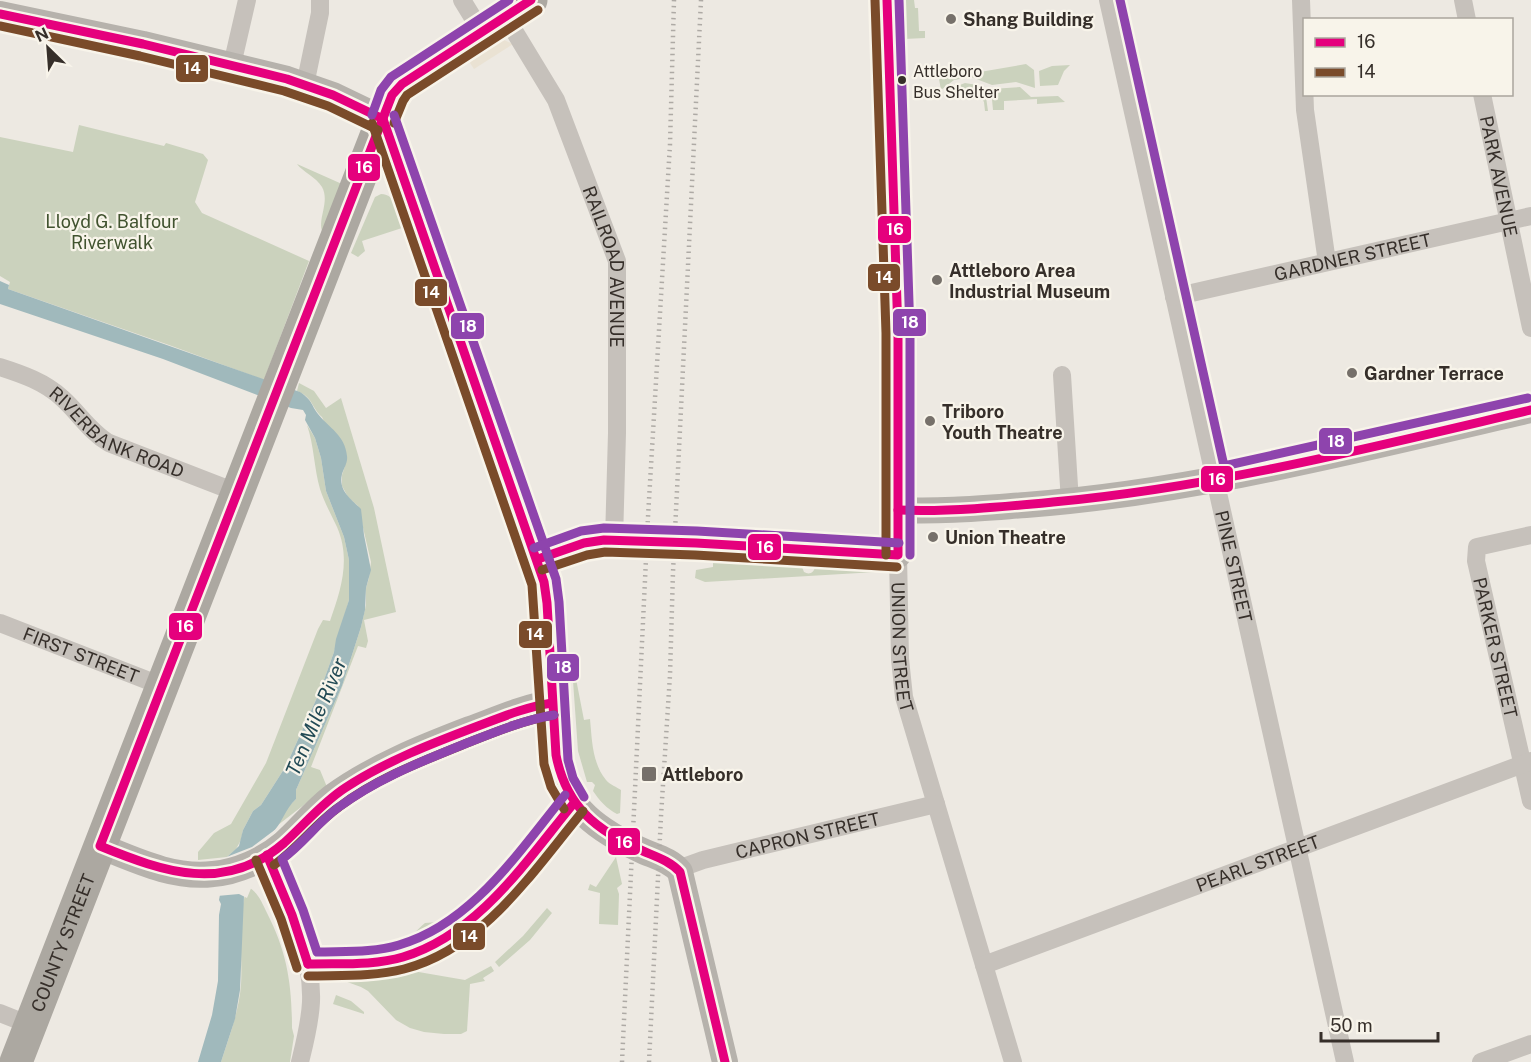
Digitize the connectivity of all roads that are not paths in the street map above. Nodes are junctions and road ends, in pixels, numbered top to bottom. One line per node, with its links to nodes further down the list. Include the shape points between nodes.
1 (247, 0): 12 (street)
2 (320, 0): 13 (street)
3 (462, 0): 9 (street, RAILROAD AVENUE)
4 (887, 0): 28 (street, UNION STREET, via 898,333)
5 (1108, 0): 20 (street, PINE STREET)
6 (1301, 0): 11 (street)
7 (1463, 0): 10 (street)
8 (10, 10): 12 (street)
9 (506, 16): 16 (highway, COUNTY STREET, via 399,86); 30 (street, RAILROAD AVENUE, via 556,100 617,261)
10 (1467, 18)
11 (1303, 55)
12 (232, 65): 13 (street)
13 (305, 85): 16 (street)
14 (1304, 96): 19 (street)
15 (1482, 96): 18 (street, PARK AVENUE)
16 (383, 119): 26 (highway, COUNTY STREET); 32 (street)
17 (1531, 216): 18 (street, GARDNER STREET)
18 (1509, 221): 19 (street, GARDNER STREET); 21 (street, PARK AVENUE)
19 (1327, 262): 20 (street, GARDNER STREET)
20 (1174, 297): 25 (street, PINE STREET)
21 (1531, 328)
22 (0, 367): 26 (street, RIVERBANK ROAD, via 54,392 105,441)
23 (1062, 375): 27 (street)
24 (1531, 410): 25 (street)
25 (1215, 480): 27 (street); 40 (street, PINE STREET)
26 (238, 494): 34 (highway, COUNTY STREET)
27 (1070, 502): 28 (street)
28 (898, 510): 31 (street, UNION STREET)
29 (1531, 535): 36 (street, PARKER STREET, via 1477,547 1476,555)
30 (614, 540): 31 (street); 32 (street, via 584,543)
31 (898, 555): 38 (street, UNION STREET, via 903,693)
32 (538, 559): 35 (street, via 547,596)
33 (2, 630): 34 (street, FIRST STREET)
34 (162, 686): 39 (highway, COUNTY STREET)
35 (552, 703): 41 (street, via 516,711 381,768 332,797); 42 (street, via 557,767 574,804 607,833)
36 (1527, 763): 37 (street, PARKER STREET); 40 (street, PEARL STREET)
37 (1531, 801)
38 (936, 804): 42 (street, CAPRON STREET); 43 (street, UNION STREET)
39 (100, 846): 41 (street, via 167,870 195,874 220,873); 45 (highway, COUNTY STREET)
40 (1297, 849): 43 (street, PEARL STREET); 51 (street, PINE STREET)
41 (266, 856): 48 (street, via 292,915 310,973 310,1019)
42 (678, 869): 49 (street)
43 (984, 965): 50 (street, UNION STREET)
44 (0, 1013): 45 (street)
45 (30, 1025): 47 (highway, COUNTY STREET)
46 (1531, 1044): 52 (street)
47 (16, 1062)
48 (300, 1062)
49 (725, 1062)
50 (1013, 1062)
51 (1345, 1062)
52 (1481, 1062)

